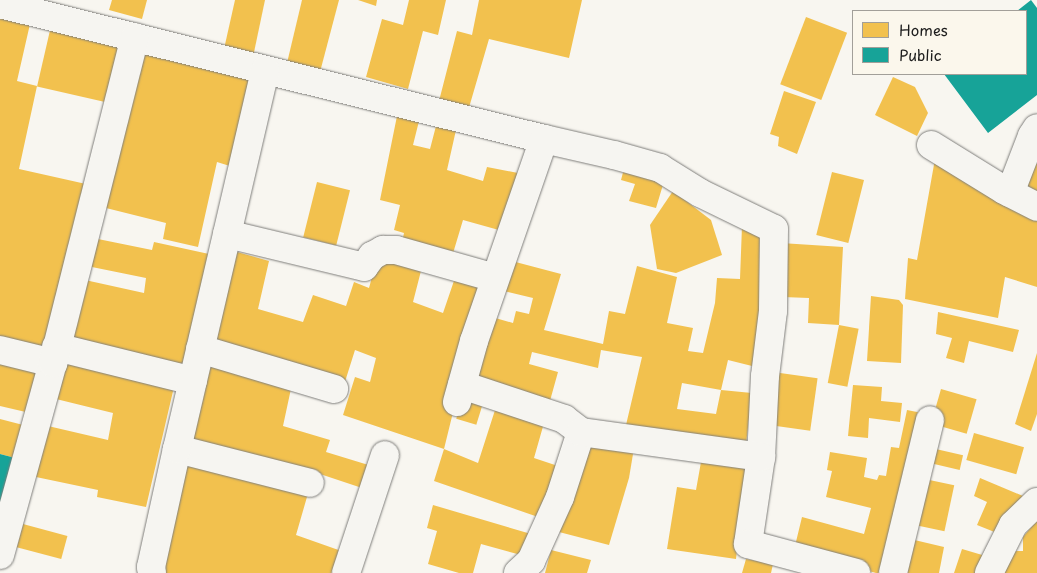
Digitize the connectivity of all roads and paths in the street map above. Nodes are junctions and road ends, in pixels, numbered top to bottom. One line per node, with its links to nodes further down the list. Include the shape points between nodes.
1 (0, 4): 2 (street)
2 (135, 37): 3 (street); 13 (street)
3 (265, 70): 5 (street); 9 (street)
4 (1037, 128): 7 (street)
5 (544, 139): 10 (street); 20 (street, via 660,168 700,193 774,229 773,311 765,376)
6 (931, 145): 7 (street)
7 (1010, 193): 8 (street)
8 (1037, 207)
9 (227, 234): 10 (street, via 364,267 372,256 383,250 396,250); 11 (street)
10 (495, 278): 17 (street, via 459,394 564,419)
11 (200, 349): 14 (street); 15 (street)
12 (0, 350): 13 (street)
13 (55, 355): 14 (street); 23 (street)
14 (193, 381): 18 (street)
15 (334, 389)
16 (930, 420): 28 (street)
17 (581, 432): 20 (street); 26 (street, via 560,497 531,561)
18 (177, 449): 21 (street); 24 (street)
19 (386, 455): 25 (street)
20 (761, 457): 27 (street, via 748,544)
21 (310, 483)
22 (1037, 502): 29 (street, via 1013,525)
23 (0, 555)
24 (152, 573)
25 (346, 573)
26 (518, 573)
27 (856, 573)
28 (893, 573)
29 (989, 573)

